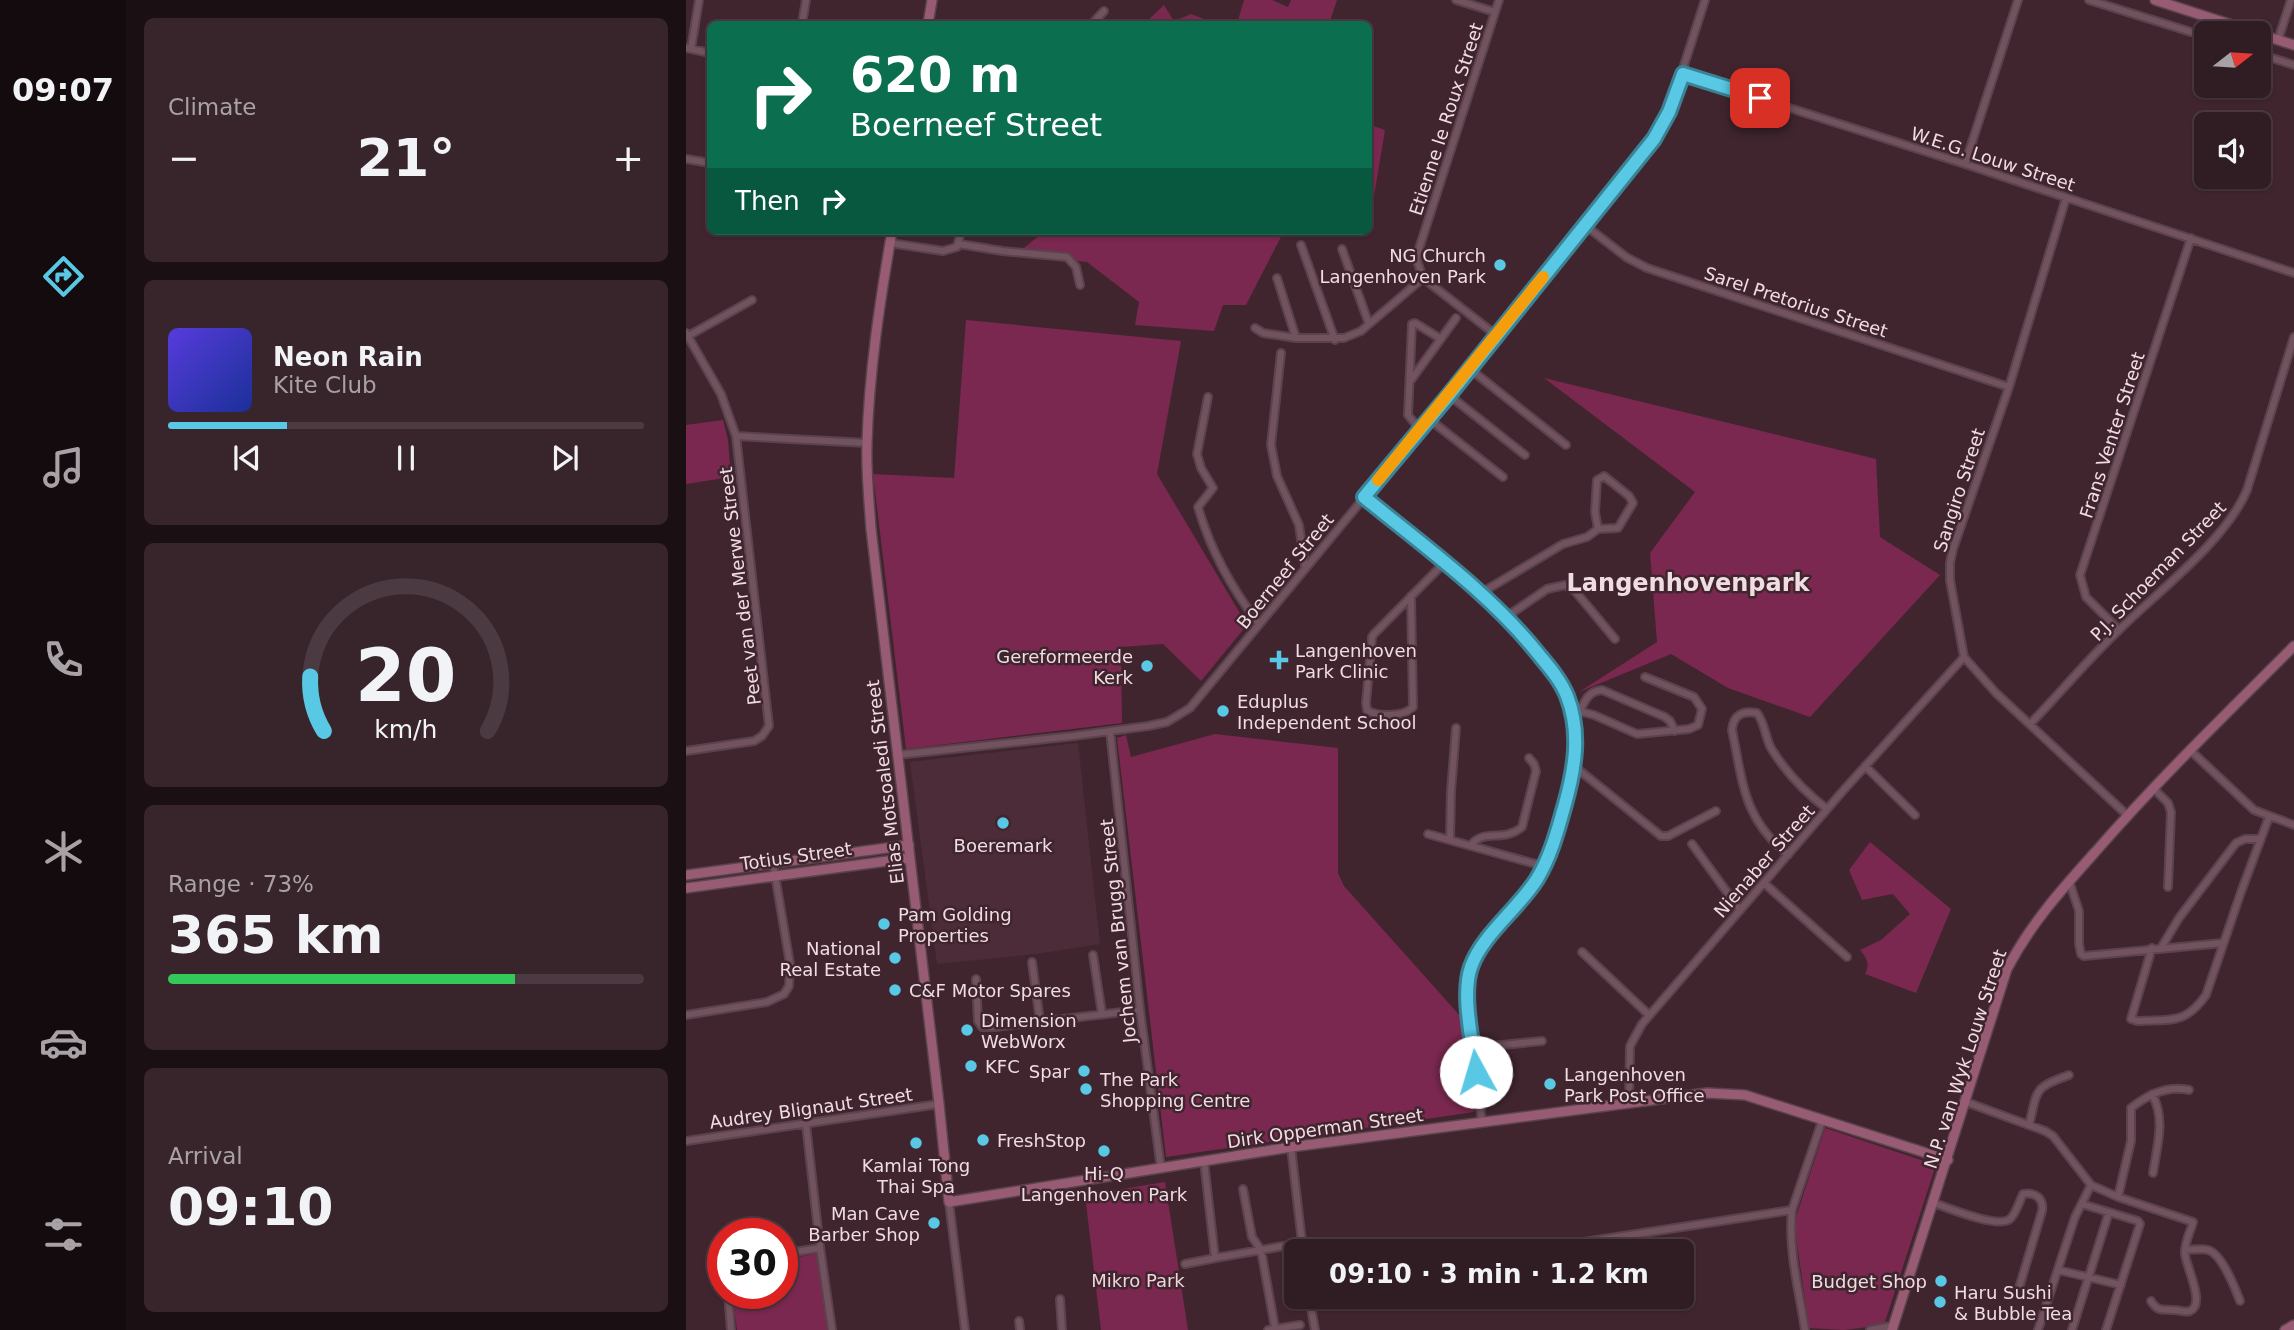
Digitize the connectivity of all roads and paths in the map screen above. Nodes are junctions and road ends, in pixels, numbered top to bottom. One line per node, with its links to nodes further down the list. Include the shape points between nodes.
1 (699, 0): 21 (street)
2 (806, 0): 13 (street)
3 (932, 0): 14 (street)
4 (1457, 0): 12 (street)
5 (1499, 0): 12 (street, Etienne le Roux Street)
6 (1706, 0): 25 (street, Boerneef Street)
7 (2018, 0): 28 (street)
8 (2089, 0): 17 (street)
9 (2155, 0): 16 (street)
10 (2291, 0): 19 (street)
11 (1104, 11): 15 (street)
12 (1495, 12): 40 (street, Etienne le Roux Street, via 1420,242 1416,258)
13 (802, 21)
14 (928, 21)
15 (1095, 21)
16 (2219, 21)
17 (2194, 33)
18 (2272, 38): 19 (street)
19 (2278, 40): 20 (street)
20 (2294, 45)
21 (688, 49): 22 (street)
22 (707, 52)
23 (2272, 58): 24 (street)
24 (2294, 65)
25 (1683, 74): 28 (street, W.E.G. Louw Street); 30 (street, Boerneef Street, via 1654,139)
26 (686, 159): 27 (street)
27 (707, 162)
28 (1965, 164): 29 (street, W.E.G. Louw Street)
29 (2066, 198): 33 (street, W.E.G. Louw Street); 55 (street, Sangiro Street)
30 (1586, 226): 47 (street, Boerneef Street); 55 (street, Sarel Pretorius Street, via 1647,268)
31 (891, 235): 34 (street, Elias Motsoaledi Street)
32 (960, 235): 35 (street)
33 (2191, 238): 38 (street, W.E.G. Louw Street); 73 (street, Frans Venter Street, via 2080,575 2086,597)
34 (890, 243): 35 (street, via 943,251); 61 (street, Elias Motsoaledi Street, via 876,332)
35 (959, 244): 41 (street, via 1067,257 1078,270)
36 (1301, 245): 51 (street)
37 (1342, 249): 44 (street)
38 (2294, 273)
39 (1277, 278): 49 (street)
40 (1423, 278): 44 (street); 47 (street)
41 (1080, 285)
42 (752, 300): 46 (street)
43 (1456, 318): 50 (street)
44 (1369, 324): 51 (street)
45 (1255, 328): 49 (street)
46 (687, 334): 60 (street, via 721,394)
47 (1496, 335): 53 (street, Boerneef Street)
48 (2294, 337): 73 (street, P.J. Schoeman Street, via 2237,512)
49 (1296, 338): 51 (street)
50 (1441, 339): 54 (street); 54 (street, via 1412,324)
51 (1335, 340)
52 (1280, 353): 68 (street, via 1270,445 1277,476 1299,525)
53 (1469, 369): 56 (street, Boerneef Street); 62 (street)
54 (1410, 381): 59 (street, via 1408,415)
55 (2008, 387): 76 (street, Sangiro Street, via 1950,563)
56 (1449, 395): 58 (street, Boerneef Street); 63 (street)
57 (1208, 397): 72 (street, via 1197,457 1213,488 1198,507 1226,575)
58 (1429, 419): 59 (street, Boerneef Street); 64 (street)
59 (1420, 430): 65 (street, Boerneef Street)
60 (736, 436): 61 (street); 85 (street, Peet van der Merwe Street, via 769,726 754,741)
61 (867, 443): 86 (street, Elias Motsoaledi Street, via 871,528)
62 (1566, 445)
63 (1524, 455)
64 (1503, 477)
65 (1364, 497): 67 (street); 68 (street, Boerneef Street)
66 (1598, 529): 66 (street, via 1597,480 1604,476 1629,496 1632,505 1618,528); 69 (street, via 1563,544)
67 (1444, 563): 69 (street); 70 (street)
68 (1305, 566): 72 (street, Boerneef Street)
69 (1481, 593): 71 (street)
70 (1411, 596): 70 (street, via 1372,637 1369,713 1402,714 1413,708)
71 (1506, 617): 74 (street, via 1546,589 1564,585 1575,591); 78 (street, via 1547,664)
72 (1259, 624): 82 (street, Boerneef Street, via 1184,713 1167,722)
73 (2119, 630): 80 (street, P.J. Schoeman Street)
74 (1615, 639)
75 (2294, 646): 84 (street, N.P. van Wyk Louw Street)
76 (1964, 657): 80 (street); 89 (street, Nienaber Street)
77 (1645, 677): 83 (street, via 1701,704 1698,725)
78 (1571, 709): 79 (street); 88 (street)
79 (1580, 711): 83 (street, via 1637,734); 83 (street, via 1586,698 1602,690 1665,716)
80 (2031, 723): 94 (street)
81 (1456, 728): 99 (street)
82 (1110, 731): 86 (street, Boerneef Street); 126 (street, Jochem van Brugg Street)
83 (1675, 731)
84 (2190, 750): 90 (street, N.P. van Wyk Louw Street); 95 (street, via 2254,810)
85 (686, 751)
86 (897, 755): 97 (street, Elias Motsoaledi Street)
87 (1529, 758): 103 (street, via 1536,771 1522,827 1505,836 1483,836)
88 (1574, 766): 92 (street, via 1661,836); 109 (street)
89 (1865, 766): 91 (street, Nienaber Street); 93 (street)
90 (2153, 788): 94 (street, N.P. van Wyk Louw Street); 115 (street, via 2171,812)
91 (1827, 809): 105 (street, Nienaber Street); 105 (street, via 1776,755 1757,713 1736,716 1732,730 1749,803 1766,836)
92 (1716, 811)
93 (1915, 815)
94 (2127, 815): 113 (street, N.P. van Wyk Louw Street)
95 (2269, 817): 96 (street); 100 (street)
96 (2294, 825)
97 (906, 829): 102 (street, Elias Motsoaledi Street); 104 (street)
98 (1428, 834): 99 (street)
99 (1450, 839): 103 (street)
100 (2260, 839): 118 (street); 119 (street, via 2236,843)
101 (1692, 844): 117 (street)
102 (909, 845): 104 (street, Totius Street); 106 (street, Elias Motsoaledi Street)
103 (1471, 845): 109 (street)
104 (884, 847): 108 (street, Totius Street)
105 (1788, 855): 114 (street, Nienaber Street)
106 (911, 858): 107 (street, Totius Street); 110 (street, Elias Motsoaledi Street)
107 (890, 859): 110 (street); 112 (street, Totius Street)
108 (772, 863): 111 (street, Totius Street); 112 (street)
109 (1543, 866): 132 (street, via 1471,966 1468,993)
110 (912, 873): 138 (street, Elias Motsoaledi Street)
111 (686, 875)
112 (774, 875): 116 (street, Totius Street); 128 (street, via 790,964 784,994 767,1002)
113 (2069, 881): 120 (street, via 2078,901 2081,954); 137 (street, N.P. van Wyk Louw Street, via 2035,922 2007,970)
114 (1763, 883): 117 (street, Nienaber Street); 123 (street)
115 (2168, 887)
116 (686, 888)
117 (1740, 910): 129 (street, Nienaber Street)
118 (2223, 943): 119 (street); 120 (street, via 2206,995 2196,1009 2182,1018 2136,1021 2131,1014)
119 (2161, 947): 120 (street)
120 (2152, 948)
121 (1582, 952): 129 (street)
122 (1093, 955): 127 (street)
123 (1847, 957)
124 (1032, 962): 130 (street)
125 (976, 979): 130 (street, via 982,1027)
126 (1140, 1010): 127 (street); 147 (street, Jochem van Brugg Street)
127 (1102, 1014): 130 (street)
128 (686, 1015)
129 (1649, 1015): 136 (street, Nienaber Street, via 1630,1046)
130 (1041, 1021)
131 (1542, 1041): 132 (street)
132 (1474, 1048): 140 (street)
133 (2069, 1075): 142 (street, via 2038,1090)
134 (2189, 1090): 135 (street)
135 (2152, 1094): 148 (street, via 2161,1120); 151 (street, via 2130,1111 2131,1141)
136 (1629, 1102): 139 (street, Dirk Opperman Street, via 1728,1093); 140 (street, Dirk Opperman Street)
137 (1966, 1102): 142 (street); 145 (street, N.P. van Wyk Louw Street)
138 (939, 1104): 141 (street, Audrey Blignaut Street); 152 (street, Elias Motsoaledi Street)
139 (1822, 1121): 145 (street, Dirk Opperman Street); 155 (street)
140 (1482, 1122): 144 (street, Dirk Opperman Street)
141 (806, 1124): 143 (street, Audrey Blignaut Street); 160 (street)
142 (2029, 1125): 149 (street, via 2053,1136)
143 (686, 1141)
144 (1291, 1147): 146 (street, Dirk Opperman Street); 157 (street)
145 (1948, 1160): 153 (street, N.P. van Wyk Louw Street)
146 (1203, 1161): 147 (street, Dirk Opperman Street); 164 (street)
147 (1161, 1169): 152 (street, Dirk Opperman Street)
148 (2153, 1173)
149 (2091, 1185): 151 (street); 154 (street)
150 (1243, 1189): 161 (street, via 1251,1237)
151 (2118, 1197): 162 (street, via 2193,1222)
152 (949, 1202): 182 (street, Elias Motsoaledi Street)
153 (1934, 1203): 169 (street, via 2004,1222 2023,1195 2039,1197 2042,1211); 178 (street, N.P. van Wyk Louw Street)
154 (2082, 1204): 156 (street); 166 (street)
155 (1792, 1210): 158 (street); 186 (street, via 1792,1251)
156 (2109, 1212): 167 (street); 168 (street, via 2140,1224)
157 (1301, 1239)
158 (1604, 1239)
159 (1284, 1246): 161 (street)
160 (820, 1248): 163 (street); 181 (street)
161 (1261, 1250): 164 (street); 179 (street)
162 (2185, 1250): 171 (street, via 2196,1305 2187,1312 2160,1311); 172 (street, via 2212,1252)
163 (798, 1251)
164 (1215, 1258): 165 (street)
165 (1185, 1264)
166 (2058, 1270): 167 (street); 188 (street)
167 (2087, 1278): 168 (street); 189 (street)
168 (2121, 1285): 190 (street)
169 (2019, 1288)
170 (1060, 1299): 184 (street)
171 (2151, 1301)
172 (2241, 1301)
173 (730, 1309): 180 (street)
174 (1311, 1309): 185 (street)
175 (1019, 1321): 183 (street)
176 (1300, 1325): 179 (street)
177 (2294, 1325): 191 (street)
178 (1892, 1328): 187 (street)
179 (1272, 1329)
180 (732, 1330)
181 (832, 1330)
182 (965, 1330)
183 (1020, 1330)
184 (1062, 1330)
185 (1315, 1330)
186 (1805, 1330)
187 (1870, 1330)
188 (2039, 1330)
189 (2072, 1330)
190 (2106, 1330)
191 (2286, 1330)

